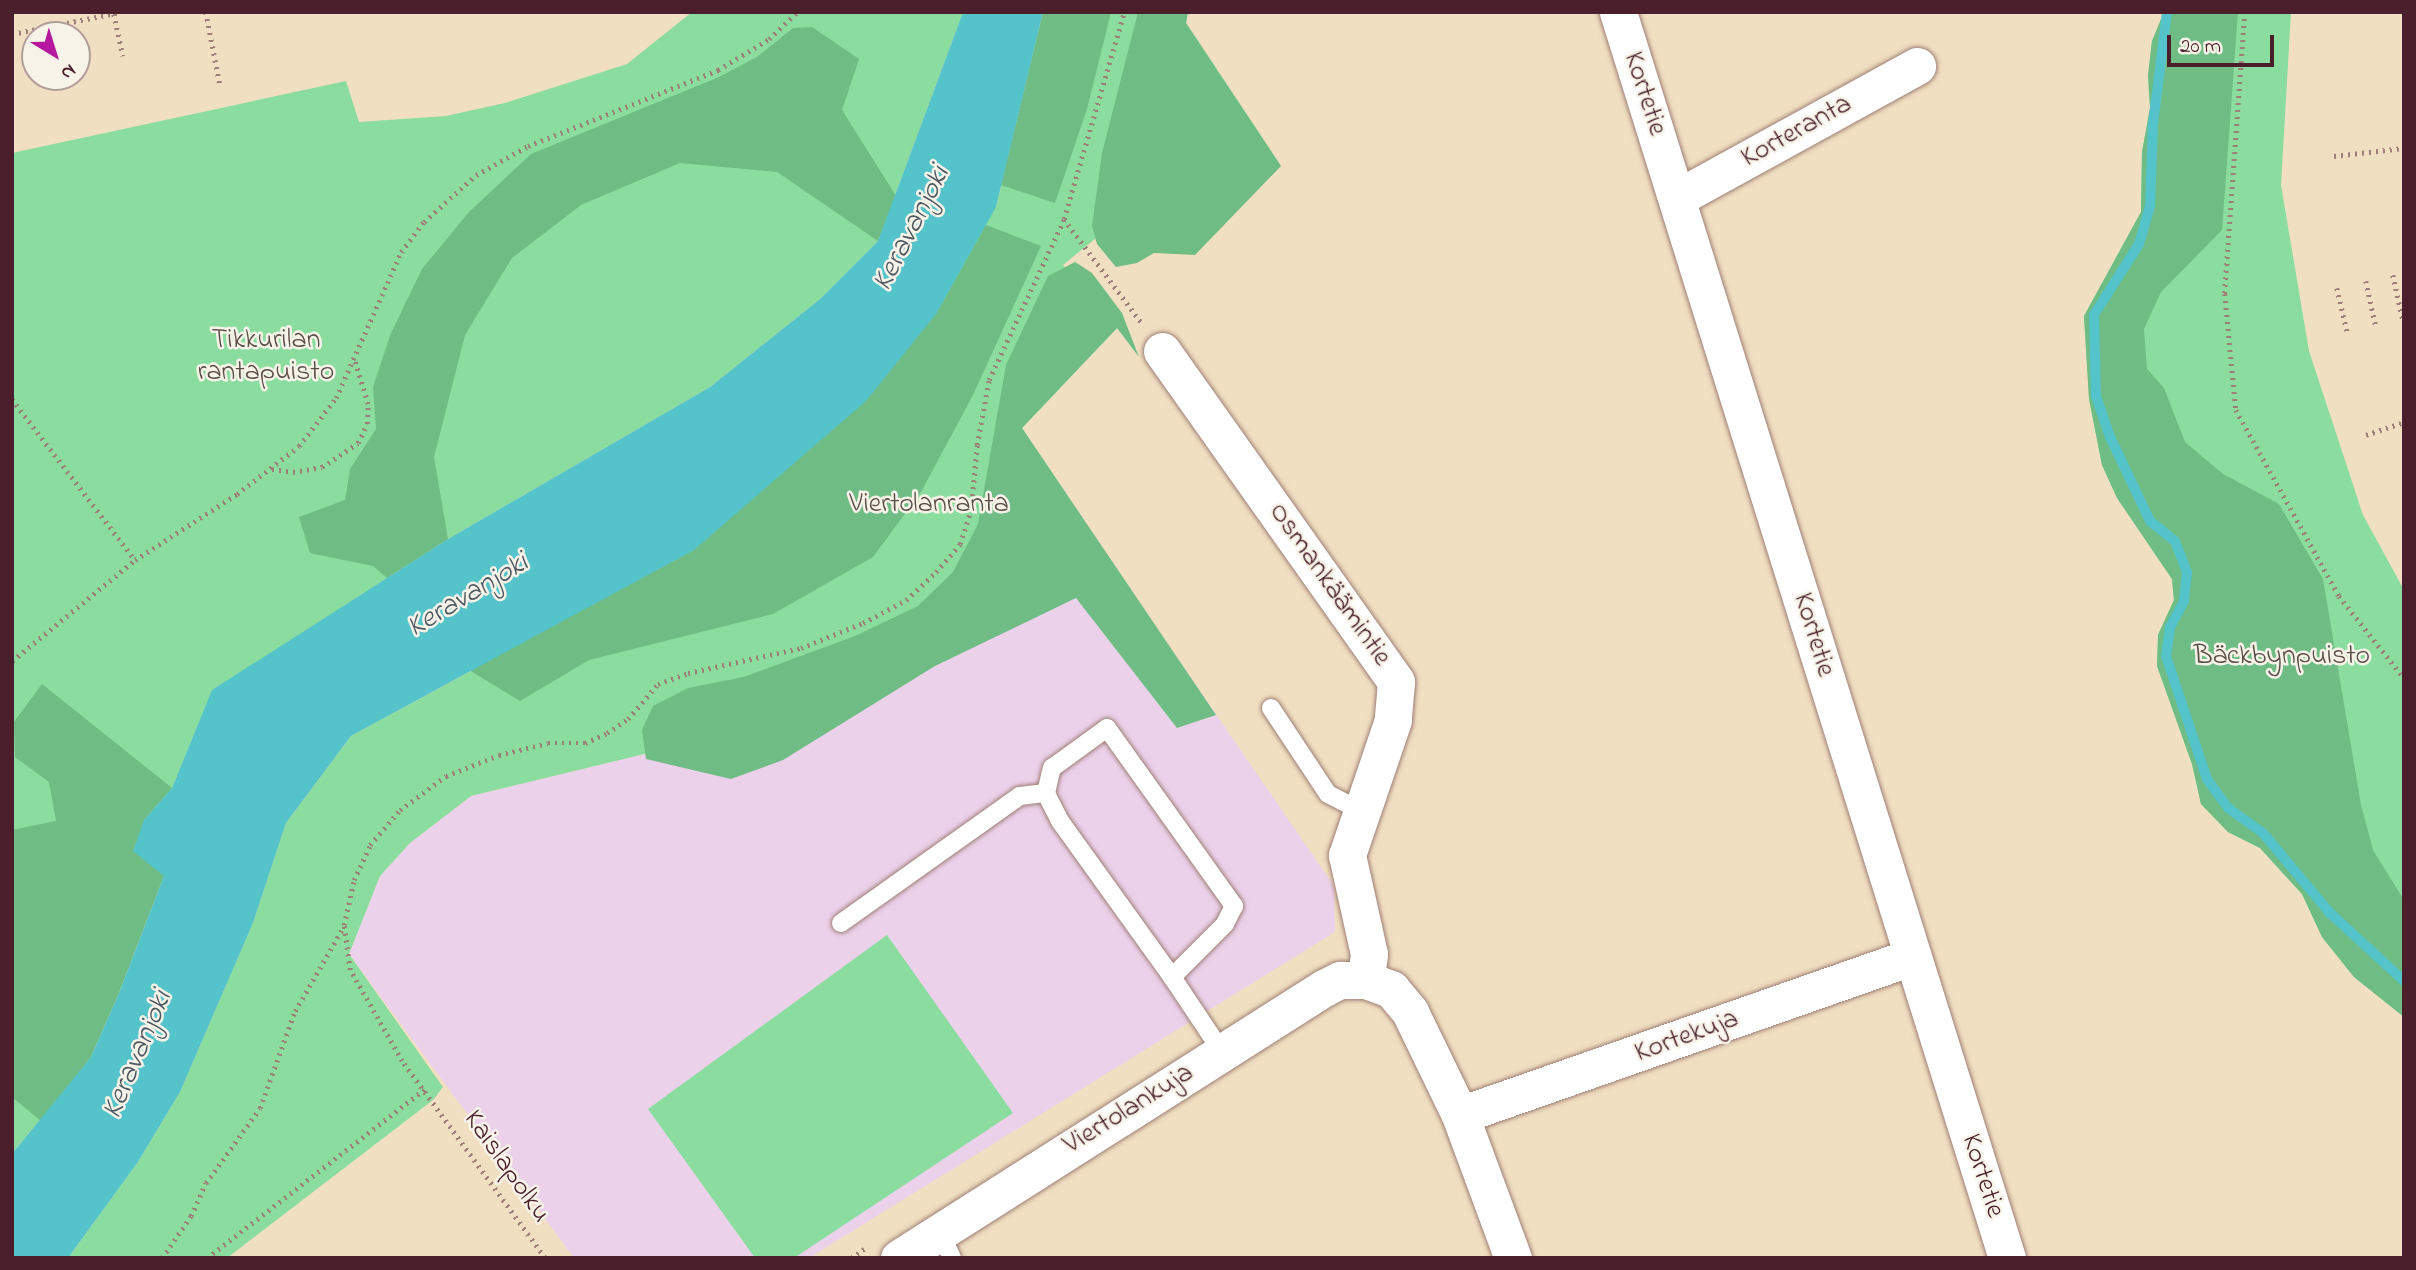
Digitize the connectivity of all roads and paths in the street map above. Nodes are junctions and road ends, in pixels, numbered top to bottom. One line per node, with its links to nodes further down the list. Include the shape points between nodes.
1 (85, 12): 8 (path)
2 (206, 12): 12 (path)
3 (797, 12): 24 (path, via 769,39 718,70 528,146 476,174 424,222 401,252)
4 (1124, 12): 16 (path)
5 (1618, 12): 15 (street, Kortetie)
6 (2245, 12): 31 (path, via 2225,294 2236,410 2339,596)
7 (118, 13): 8 (path); 10 (path)
8 (87, 19): 9 (path)
9 (12, 34)
10 (123, 56)
11 (1917, 66): 15 (street, Korteranta)
12 (220, 85)
13 (2404, 148): 14 (path)
14 (2334, 156)
15 (1677, 198): 37 (street, Kortetie)
16 (1064, 219): 23 (path); 36 (path, via 989,380 976,446 971,510 960,544 936,572 906,600 801,648 658,684 628,719 585,743 548,743 499,755 446,776 400,810 370,845 354,880)
17 (2393, 275): 20 (path)
18 (2366, 281): 21 (path)
19 (2337, 288): 22 (path)
20 (2403, 320)
21 (2376, 327)
22 (2348, 335)
23 (1162, 351): 34 (street, Osmankäämintie, via 1396,682 1393,720)
24 (354, 359): 28 (path, via 317,427); 28 (path, via 368,404 367,424 358,443 322,467 293,472)
25 (12, 399): 29 (path)
26 (2404, 422): 27 (path)
27 (2366, 435)
28 (271, 468): 29 (path)
29 (135, 559): 30 (path)
30 (12, 661)
31 (2404, 678)
32 (1271, 708): 34 (lane, via 1328,794)
33 (1046, 793): 35 (lane, via 1020,796); 38 (lane, via 1060,821); 38 (lane, via 1052,768 1107,727 1234,906 1225,924)
34 (1362, 811): 39 (street, Osmankäämintie, via 1346,855 1369,954)
35 (841, 923)
36 (344, 925): 41 (path, Kaislapolku, via 350,970 402,1060); 45 (path, via 295,1011 260,1108 206,1183 191,1216)
37 (1912, 957): 42 (street, Kortekuja); 50 (street, Kortetie)
38 (1172, 977): 40 (lane)
39 (1366, 980): 40 (street, Viertolankuja, via 1332,984); 42 (street, via 1391,989 1409,1012)
40 (1222, 1052): 43 (street, Viertolankuja)
41 (425, 1089): 46 (path); 47 (path, Kaislapolku)
42 (1460, 1115): 49 (street)
43 (946, 1244): 44 (street, Viertolankuja)
44 (886, 1250): 48 (path)
45 (162, 1258)
46 (207, 1258)
47 (545, 1258)
48 (850, 1258)
49 (1513, 1258)
50 (2007, 1258)

